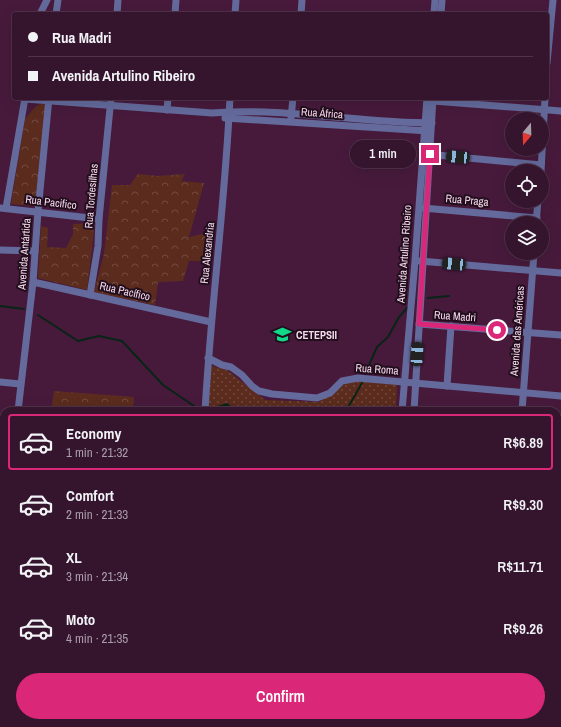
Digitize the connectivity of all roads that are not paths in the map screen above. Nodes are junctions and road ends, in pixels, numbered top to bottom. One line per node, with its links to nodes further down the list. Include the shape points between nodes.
1 (47, 0): 10 (street)
2 (118, 0): 12 (street)
3 (176, 0): 13 (street)
4 (236, 0): 14 (street)
5 (302, 0): 15 (street)
6 (435, 0): 16 (street)
7 (442, 0): 17 (street)
8 (553, 0): 18 (street)
9 (57, 1): 11 (street)
10 (41, 12)
11 (56, 12)
12 (117, 12)
13 (175, 12)
14 (235, 12)
15 (300, 12)
16 (434, 12)
17 (441, 12)
18 (549, 38)
19 (25, 100): 41 (street)
20 (49, 100): 43 (street, Avenida Antártida)
21 (70, 100): 28 (street, Rua África)
22 (168, 100): 29 (street)
23 (230, 100): 33 (street, Rua Alexandria)
24 (293, 100): 32 (street)
25 (431, 100): 35 (street, Avenida Artulino Ribeiro)
26 (441, 100): 30 (street)
27 (545, 100): 30 (street)
28 (111, 102): 29 (street, Rua África); 45 (street, Rua Tordesilhas)
29 (167, 110): 33 (street, Rua África)
30 (544, 110): 31 (street); 39 (street)
31 (561, 111)
32 (292, 113): 33 (street, Rua África); 34 (street); 35 (street, Rua África)
33 (229, 115): 34 (street, Rua África); 55 (street, Rua Alexandria)
34 (291, 122): 36 (street, Rua África)
35 (428, 123): 36 (street, Avenida Artulino Ribeiro)
36 (428, 131): 37 (street, Avenida Artulino Ribeiro)
37 (426, 154): 38 (street); 40 (street, Avenida Artulino Ribeiro); 42 (street, Avenida Artulino Ribeiro)
38 (508, 164)
39 (541, 164)
40 (419, 207): 42 (street, Rua Praga); 49 (street, Avenida Artulino Ribeiro)
41 (3, 208): 43 (street, Rua Pacifico)
42 (427, 208): 44 (street, Rua Praga); 50 (street, Avenida Artulino Ribeiro)
43 (38, 211): 45 (street, Rua Pacifico); 47 (street, Avenida Antártida)
44 (505, 217)
45 (99, 219): 54 (street, Rua Tordesilhas, via 98,246)
46 (0, 250): 47 (street)
47 (35, 251): 53 (street, Avenida Antártida)
48 (534, 260): 51 (street, Avenida das Américas)
49 (415, 261): 50 (street); 62 (street, Avenida Artulino Ribeiro)
50 (423, 261): 51 (street); 56 (street, Avenida Artulino Ribeiro)
51 (533, 271): 52 (street); 58 (street, Avenida das Américas)
52 (561, 273)
53 (34, 282): 54 (street, Rua Pacífico); 63 (street, Avenida Antártida)
54 (90, 295): 55 (street, Rua Pacífico)
55 (211, 322): 60 (street, Rua Alexandria)
56 (419, 324): 57 (street, Rua Madri); 64 (street, Avenida Artulino Ribeiro)
57 (450, 326): 58 (street, Rua Madri); 65 (street)
58 (528, 332): 59 (street, Rua Madri); 66 (street, Avenida das Américas)
59 (561, 335)
60 (208, 358): 62 (street, Rua Roma, via 232,367 259,391 272,394 318,398 330,393 342,381 358,378); 69 (street, Rua Alexandria)
61 (0, 382): 63 (street)
62 (405, 382): 64 (street, Rua Roma); 70 (street, Avenida Artulino Ribeiro)
63 (20, 384): 68 (street, Avenida Antártida)
64 (416, 384): 65 (street, Rua Roma); 71 (street, Avenida Artulino Ribeiro)
65 (447, 386): 66 (street, Rua Roma)
66 (524, 393): 67 (street, Rua Roma); 72 (street, Avenida das Américas)
67 (561, 396)
68 (18, 407)
69 (205, 407)
70 (402, 407)
71 (414, 407)
72 (522, 407)

